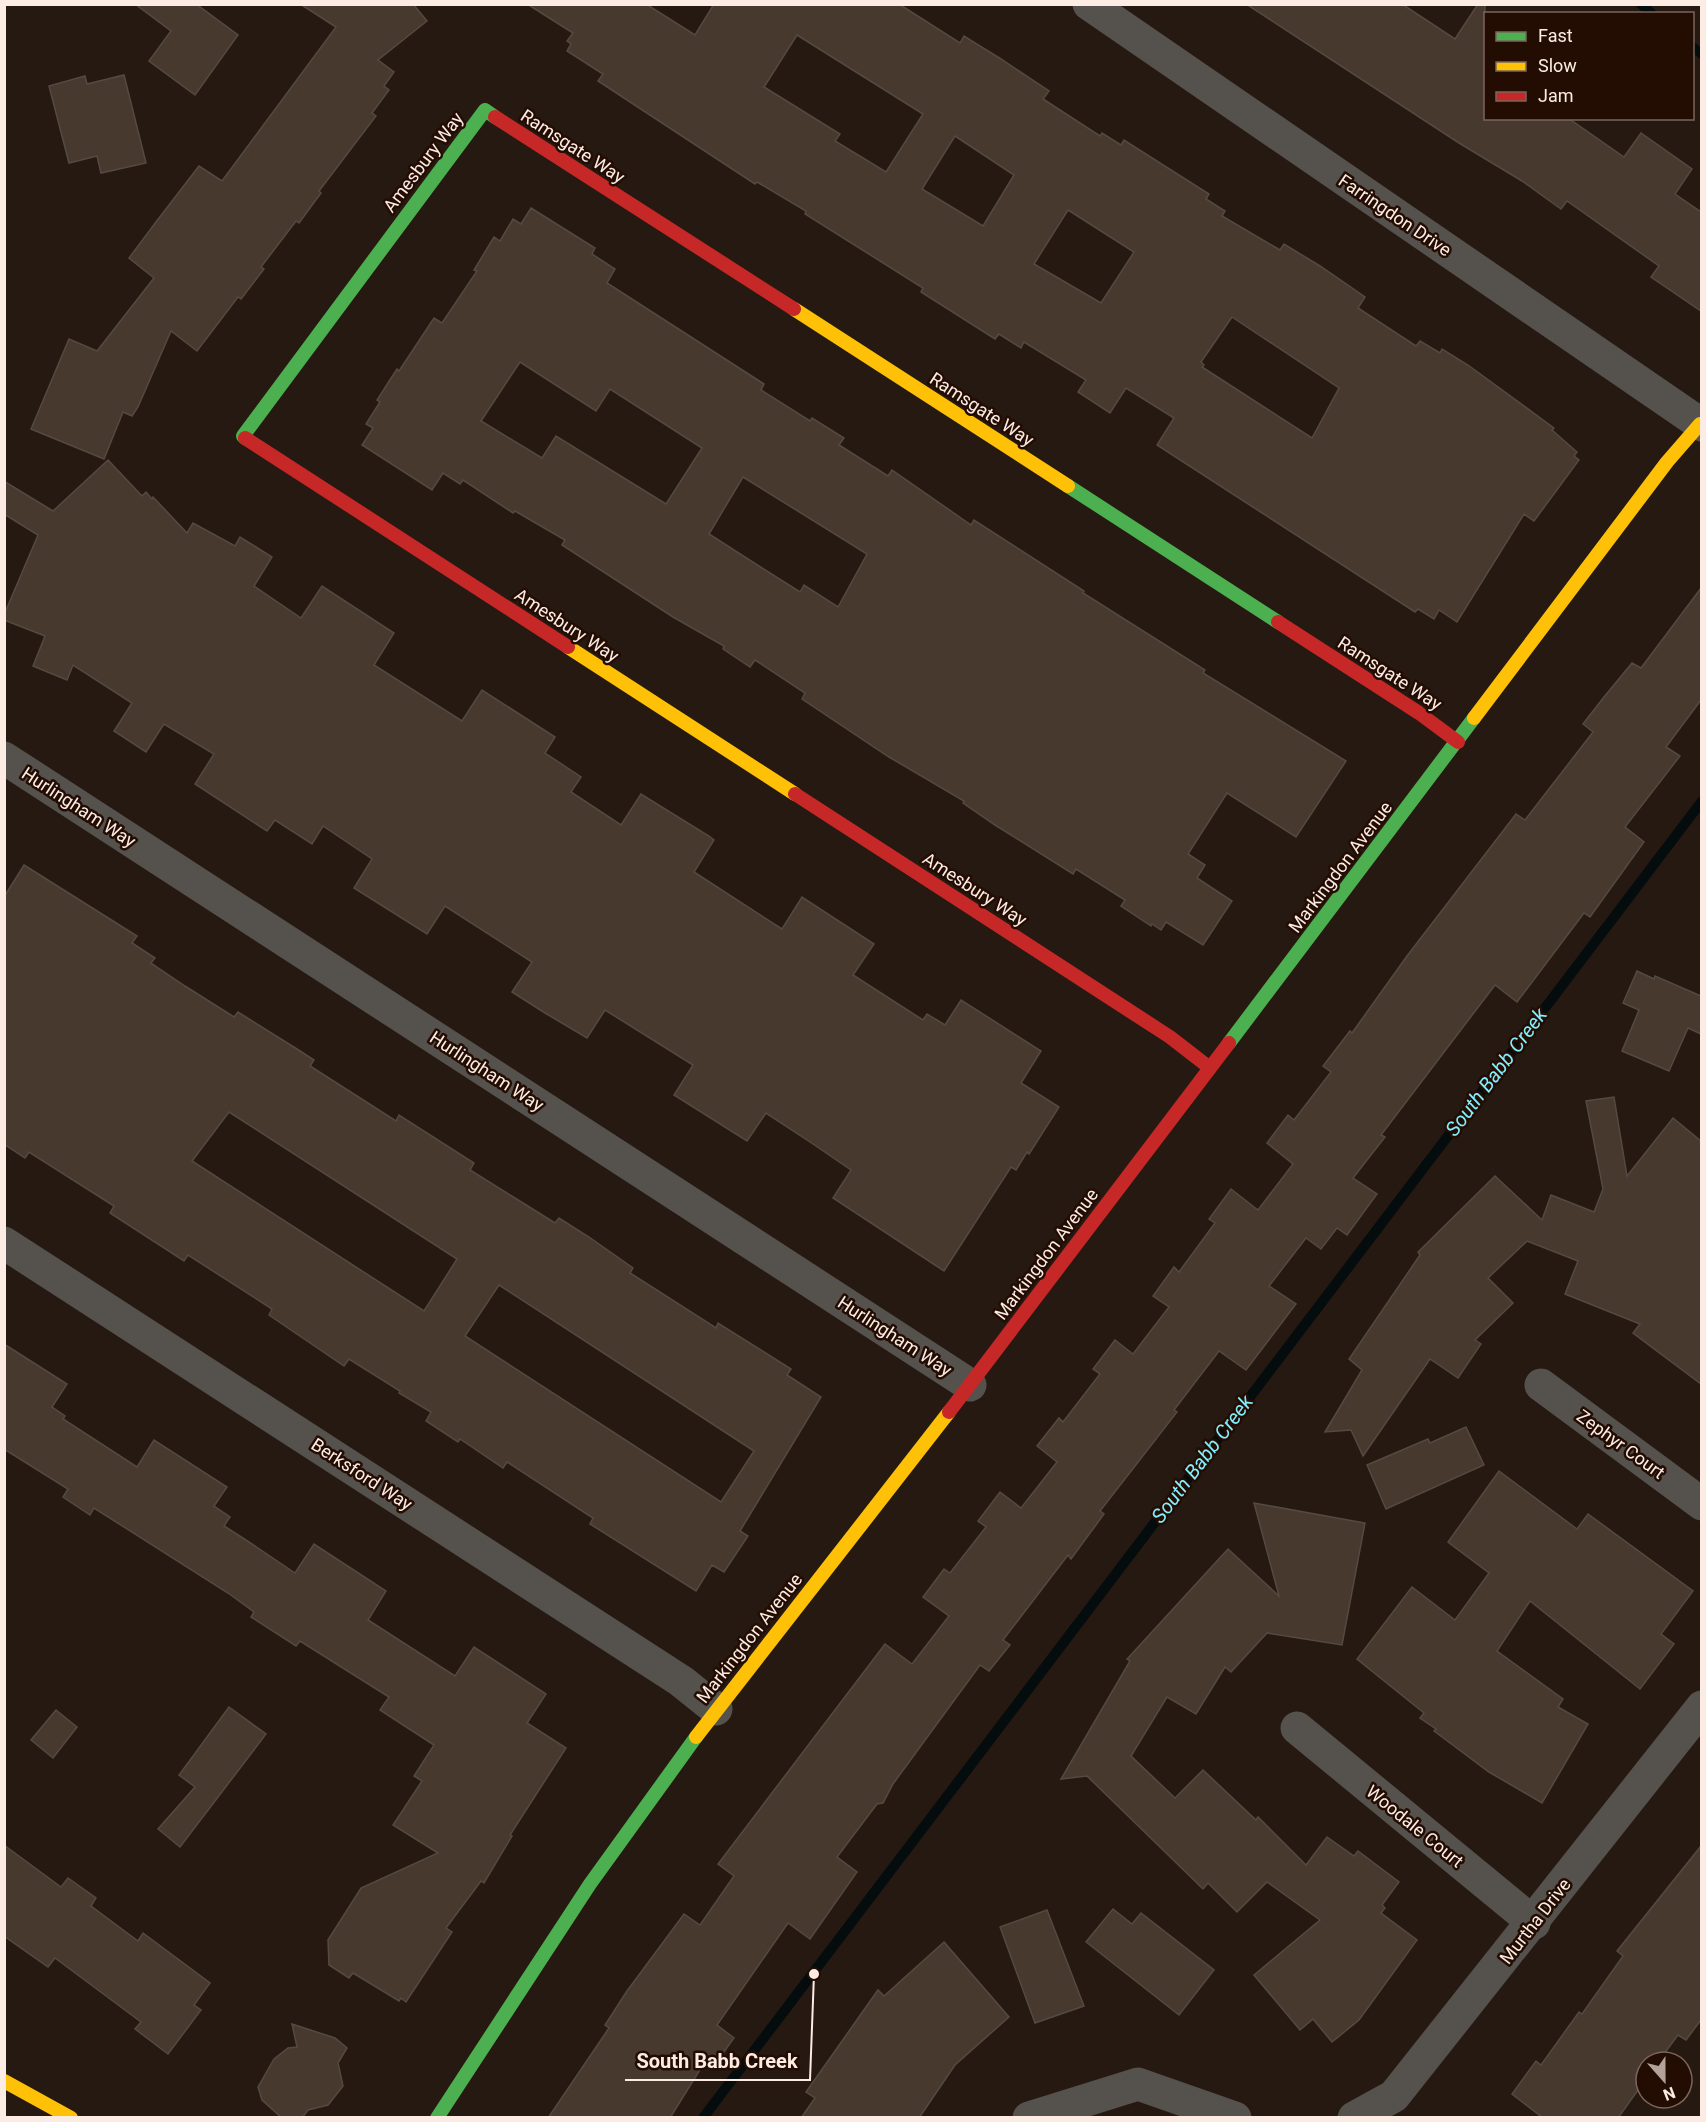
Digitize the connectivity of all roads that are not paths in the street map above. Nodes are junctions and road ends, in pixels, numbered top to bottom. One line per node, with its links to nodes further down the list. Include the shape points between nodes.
1 (1089, 4): 3 (street, Farringdon Drive)
2 (485, 110): 4 (street, Ramsgate Way, via 1419,713); 6 (street, Amesbury Way, via 243,436 1170,1037)
3 (1701, 425): 4 (street, Markingdon Avenue, via 1667,462)
4 (1458, 742): 6 (street, Markingdon Avenue)
5 (4, 758): 8 (street, Hurlingham Way)
6 (1210, 1068): 8 (street, Markingdon Avenue)
7 (4, 1243): 12 (street, Berksford Way, via 681,1680)
8 (970, 1385): 12 (street, Markingdon Avenue)
9 (1541, 1385): 10 (street, Zephyr Court)
10 (1701, 1503)
11 (1701, 1707): 14 (street, Murtha Drive)
12 (716, 1708): 17 (street, Markingdon Avenue, via 590,1884)
13 (1297, 1728): 14 (street, Woodale Court)
14 (1534, 1923): 20 (street, Murtha Drive, via 1394,2096)
15 (4, 2081): 16 (street)
16 (71, 2118)
17 (437, 2118)
18 (1029, 2118): 19 (street, via 1138,2084)
19 (1235, 2118)
20 (1354, 2118)

